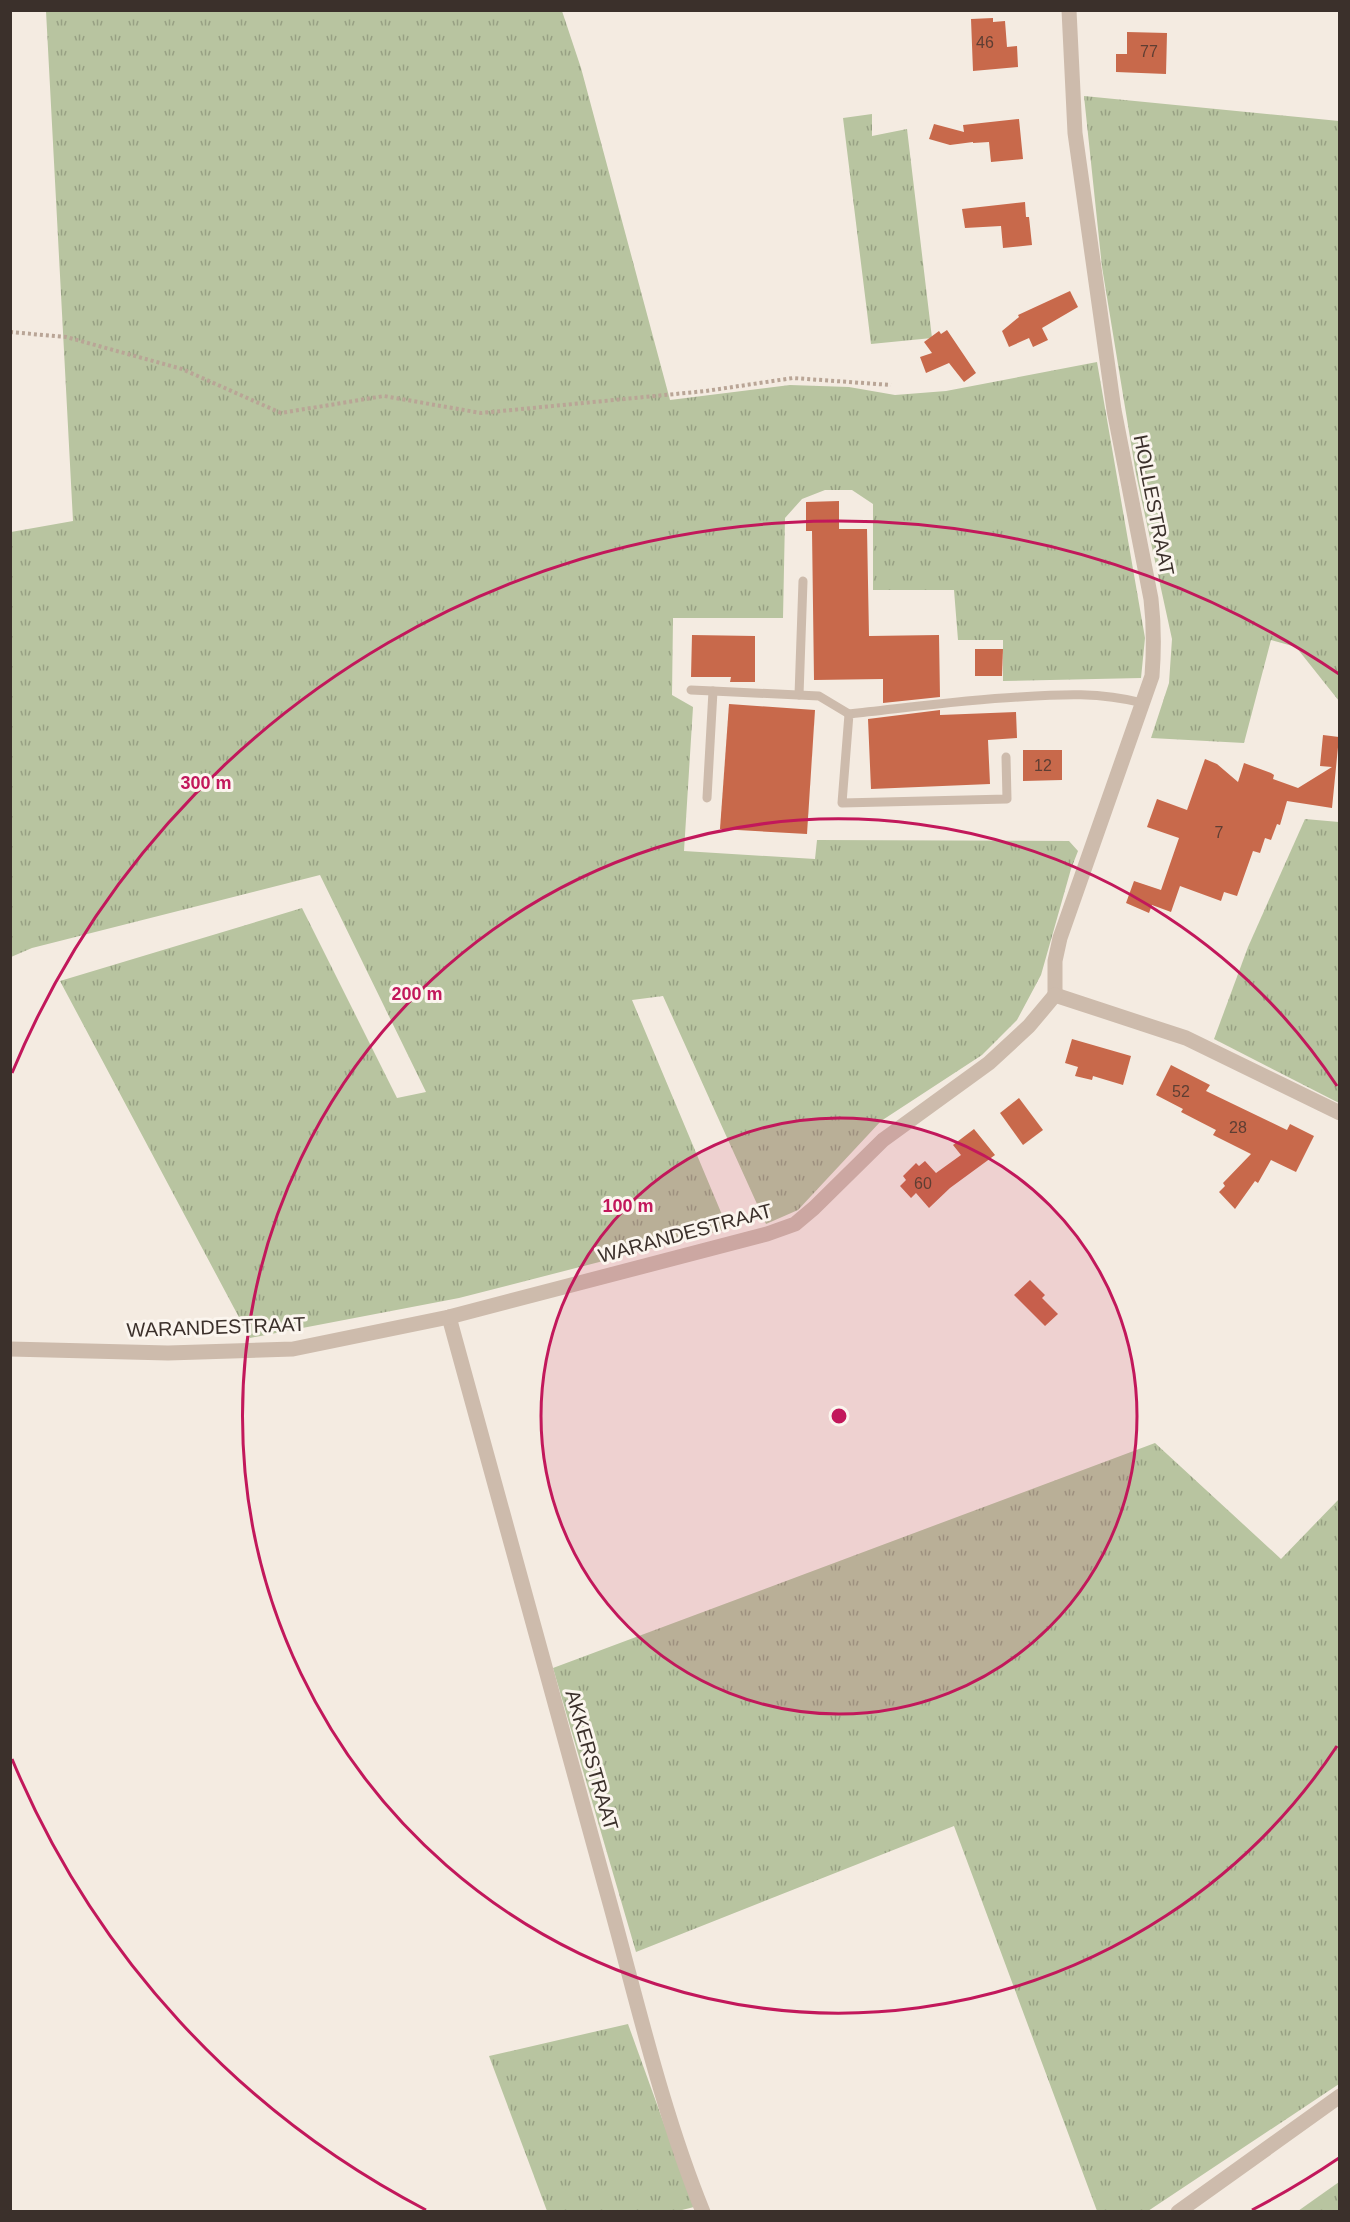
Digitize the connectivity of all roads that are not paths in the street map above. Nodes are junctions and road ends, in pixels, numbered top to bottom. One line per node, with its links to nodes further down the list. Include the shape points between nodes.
1 (1069, 10): 6 (street, HOLLESTRAAT, via 1075,133 1114,410 1154,621 1152,676)
2 (803, 581): 5 (lane)
3 (691, 690): 4 (lane)
4 (713, 692): 5 (lane); 9 (lane)
5 (799, 695): 7 (lane, via 819,696)
6 (1143, 703): 7 (lane, via 1081,693); 10 (street, HOLLESTRAAT, via 1060,938)
7 (849, 714): 8 (lane, via 842,803 1007,799)
8 (1006, 757)
9 (707, 798)
10 (1055, 995): 11 (street, via 1186,1038); 12 (street, WARANDESTRAAT, via 989,1063 883,1140 795,1224)
11 (1340, 1113)
12 (449, 1317): 13 (street, WARANDESTRAAT, via 293,1349 168,1353); 15 (street, AKKERSTRAAT, via 685,2168)
13 (10, 1349)
14 (1340, 2096): 16 (street)
15 (703, 2211)
16 (1178, 2211)

